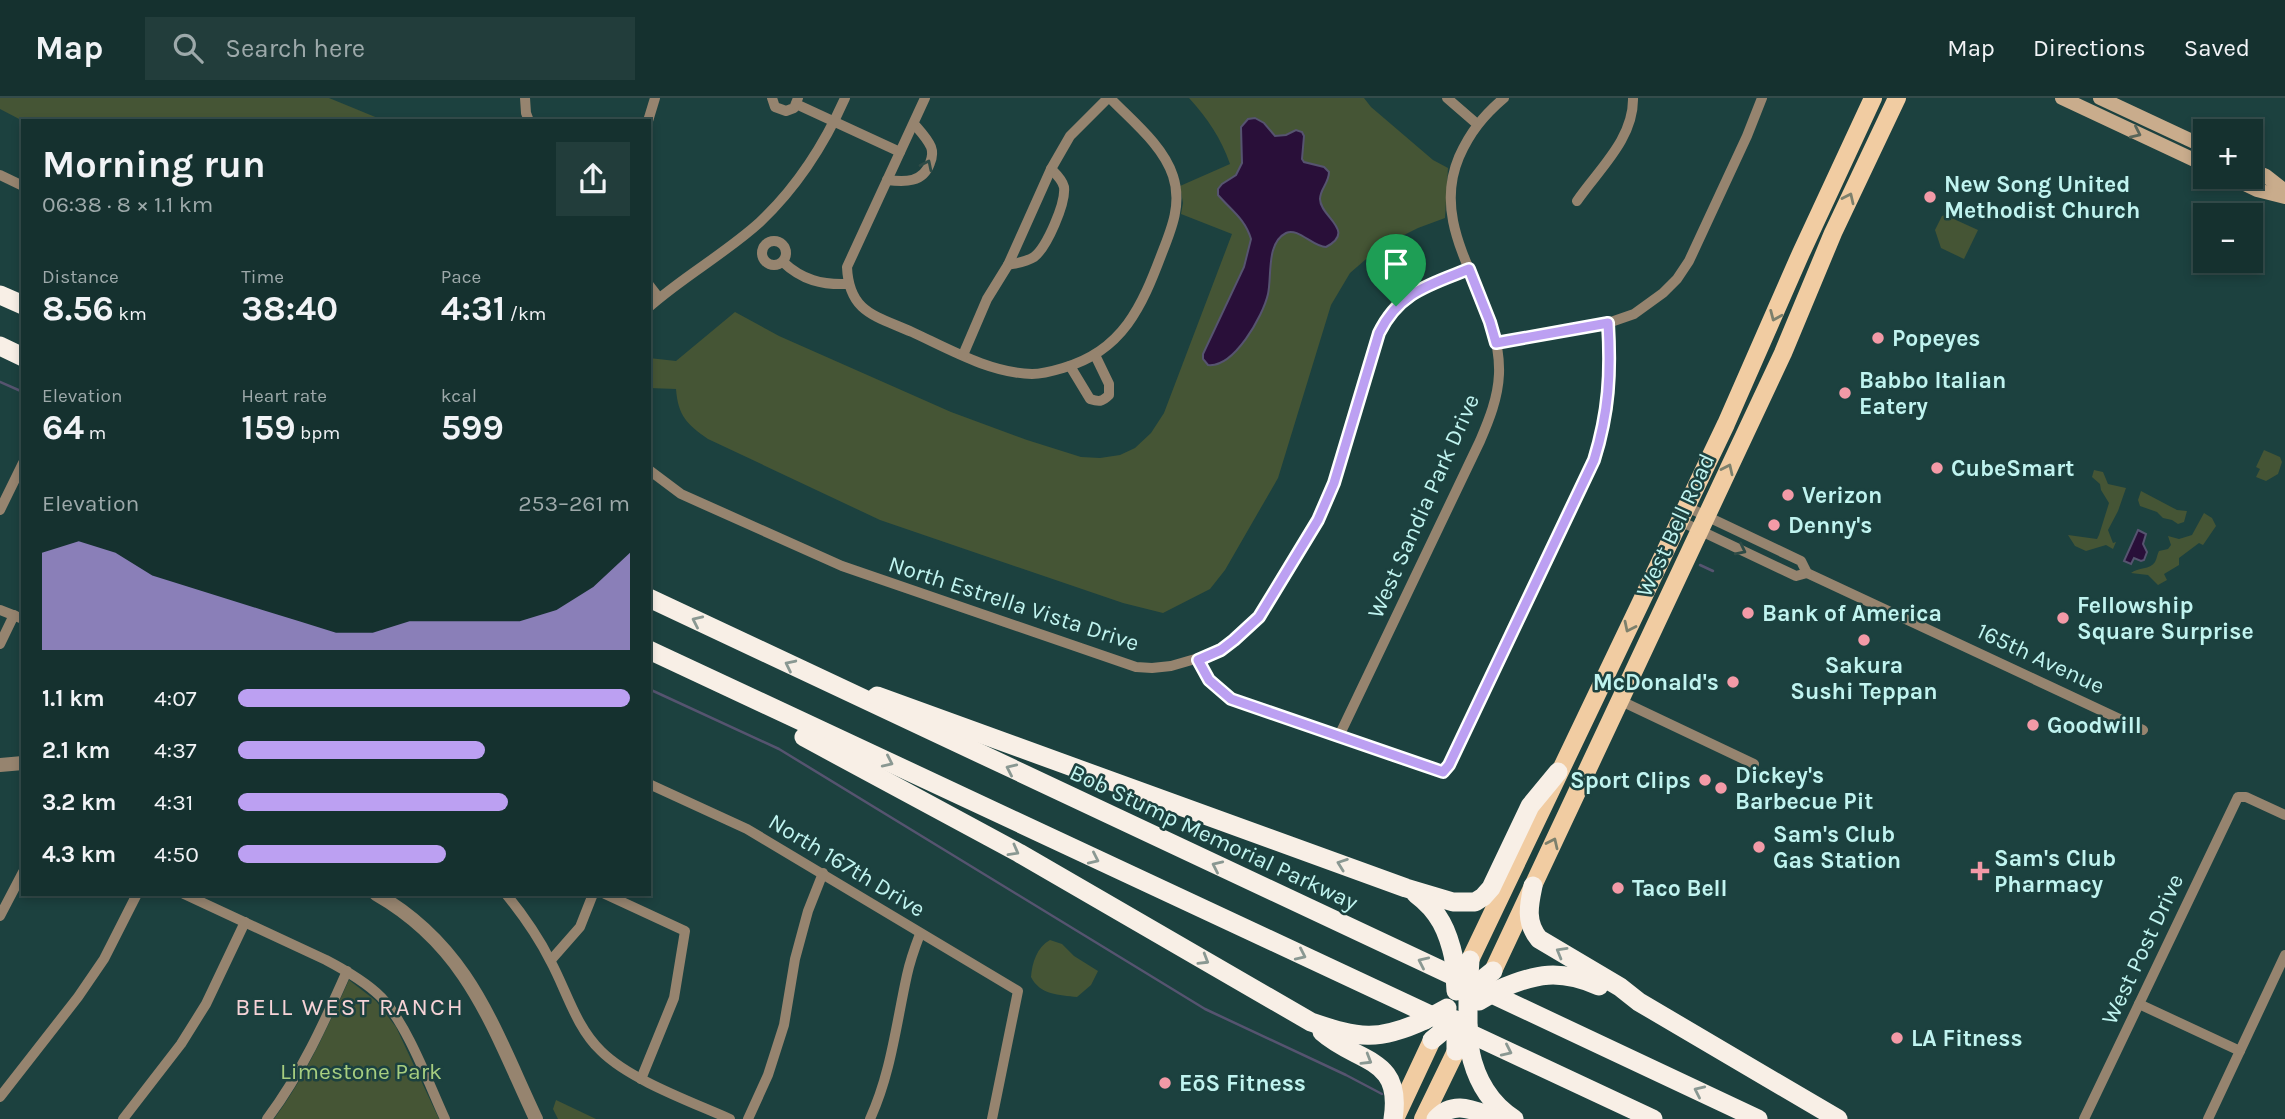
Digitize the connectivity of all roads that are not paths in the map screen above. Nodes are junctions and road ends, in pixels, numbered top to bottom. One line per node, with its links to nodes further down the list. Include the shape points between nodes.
1 (525, 98): 16 (street)
2 (654, 98): 17 (street)
3 (772, 98): 15 (street, via 782,111 790,110)
4 (845, 98): 18 (street)
5 (925, 98): 19 (street)
6 (1109, 98): 24 (street, via 1070,136); 47 (street, via 1163,156 1173,176 1176,209 1143,300 1116,340)
7 (1447, 98): 20 (street)
8 (1504, 98): 20 (street, West Sandia Park Drive)
9 (1633, 98): 32 (street, via 1620,143)
10 (1762, 98): 44 (street, via 1677,279 1647,306)
11 (1873, 98): 33 (main road, West Bell Road)
12 (1898, 98): 34 (main road, West Bell Road, one-way to 12)
13 (2100, 98): 21 (main road)
14 (2071, 100): 23 (main road, one-way to 23)
15 (797, 101): 18 (street)
16 (528, 119)
17 (649, 119)
18 (834, 123): 22 (street); 41 (street, via 796,181 760,221)
19 (914, 124): 22 (street); 27 (street, one-way to 19, via 904,182 927,172 931,146)
20 (1477, 124): 37 (street, West Sandia Park Drive, via 1457,163 1450,205)
21 (2193, 141)
22 (900, 152): 27 (street)
23 (2193, 159)
24 (1051, 169): 36 (street); 36 (street, via 1064,189 1044,247 1033,257)
25 (0, 175): 28 (street)
26 (2263, 175): 30 (main road)
27 (887, 180): 38 (street, via 847,267)
28 (21, 185)
29 (2256, 189): 31 (main road)
30 (2285, 191)
31 (2285, 197)
32 (1577, 201)
33 (1801, 253): 34 (main road); 54 (main road, West Bell Road, one-way to 54)
34 (1822, 261): 55 (main road, West Bell Road, one-way to 34)
35 (783, 262): 38 (street, via 825,285)
36 (1007, 265): 48 (street)
37 (1469, 269): 45 (street, West Sandia Park Drive); 61 (street, North Estrella Vista Drive, via 1414,292 1386,319 1318,520 1259,617 1221,650)
38 (847, 284): 48 (street, via 866,312)
39 (651, 288): 41 (street)
40 (0, 295): 42 (highway)
41 (659, 298): 43 (street)
42 (21, 304)
43 (651, 305)
44 (1608, 323): 45 (street); 66 (street, via 1608,406 1594,460 1449,765 1443,772)
45 (1496, 343): 66 (street, West Sandia Park Drive, via 1499,373 1490,419)
46 (0, 346): 49 (highway)
47 (1100, 352): 50 (street); 50 (street, via 1109,384 1104,400 1090,399)
48 (963, 355): 50 (street, via 1019,373)
49 (21, 356)
50 (1070, 366)
51 (21, 467): 53 (street)
52 (651, 472): 61 (street, North Estrella Vista Drive, via 681,494 875,579 1136,667)
53 (0, 510)
54 (1683, 514): 55 (street, 165th Avenue); 55 (street, 165th Avenue); 70 (main road, West Bell Road, one-way to 70)
55 (1702, 523): 64 (main road, West Bell Road); 65 (street, 165th Avenue, via 1796,576 1807,573)
56 (651, 599): 63 (highway, Bob Stump Memorial Parkway, one-way to 56)
57 (0, 610): 58 (street)
58 (18, 617): 59 (street)
59 (0, 643)
60 (651, 651): 113 (highway, one-way to 113)
61 (1198, 660): 66 (street, via 1209,680 1231,699)
62 (651, 662): 94 (highway, one-way to 94, via 886,780)
63 (834, 686): 76 (highway, one-way to 63, via 887,698); 114 (highway, Bob Stump Memorial Parkway, one-way to 63)
64 (1619, 700): 68 (street); 75 (main road, West Bell Road, one-way to 64)
65 (2143, 730)
66 (1339, 736)
67 (21, 763): 69 (street)
68 (1754, 764)
69 (0, 765)
70 (1558, 772): 76 (highway, via 1530,806 1483,897 1475,902 1453,902); 87 (main road, West Bell Road)
71 (651, 785): 73 (street, North 167th Drive, via 747,829)
72 (2285, 815): 92 (street, West Post Drive, via 2238,797)
73 (823, 873): 85 (street, North 167th Drive); 105 (street, via 795,959 785,1025)
74 (21, 876): 83 (street)
75 (1533, 886): 90 (main road, West Bell Road); 91 (highway, one-way to 75, via 1539,939 1530,921)
76 (1406, 888): 87 (highway, via 1436,913)
77 (136, 896): 99 (street, via 104,959)
78 (379, 896): 103 (street, via 414,919 462,970)
79 (508, 896): 88 (street)
80 (592, 896): 88 (street, via 580,927)
81 (609, 896): 98 (street, via 685,931 674,998)
82 (198, 897): 84 (street)
83 (0, 916)
84 (245, 922): 89 (street); 100 (street, via 206,1004)
85 (920, 934): 106 (street, via 907,972 893,1054); 107 (street, North 167th Drive, via 1018,991)
86 (2285, 955): 96 (street)
87 (1462, 956): 93 (highway, bridge)
88 (551, 960): 98 (street, via 582,1027 602,1052)
89 (347, 971): 101 (street, via 313,1045); 102 (street, via 380,997 401,1025)
90 (1493, 971): 93 (highway, bridge)
91 (1639, 1002): 93 (highway, bridge, via 1578,977 1543,975); 115 (highway)
92 (2138, 1004): 96 (street); 116 (street, West Post Drive)
93 (1462, 1006): 94 (highway, bridge, via 1381,1036 1341,1032); 95 (highway, bridge); 97 (highway, bridge)
94 (1311, 1022): 108 (highway, one-way to 108, via 1385,1072 1395,1089)
95 (1432, 1040): 108 (main road)
96 (2240, 1051): 117 (street)
97 (1463, 1055): 109 (main road); 112 (highway, via 1483,1090)
98 (641, 1079): 104 (street)
99 (0, 1097)
100 (123, 1119)
101 (267, 1119)
102 (445, 1119)
103 (536, 1119)
104 (730, 1119)
105 (748, 1119)
106 (870, 1119)
107 (992, 1119)
108 (1394, 1119)
109 (1423, 1119)
110 (1436, 1119): 111 (highway, via 1456,1107)
111 (1499, 1119)
112 (1514, 1119)
113 (1653, 1119)
114 (1758, 1119)
115 (1838, 1119)
116 (2084, 1119)
117 (2208, 1119)

